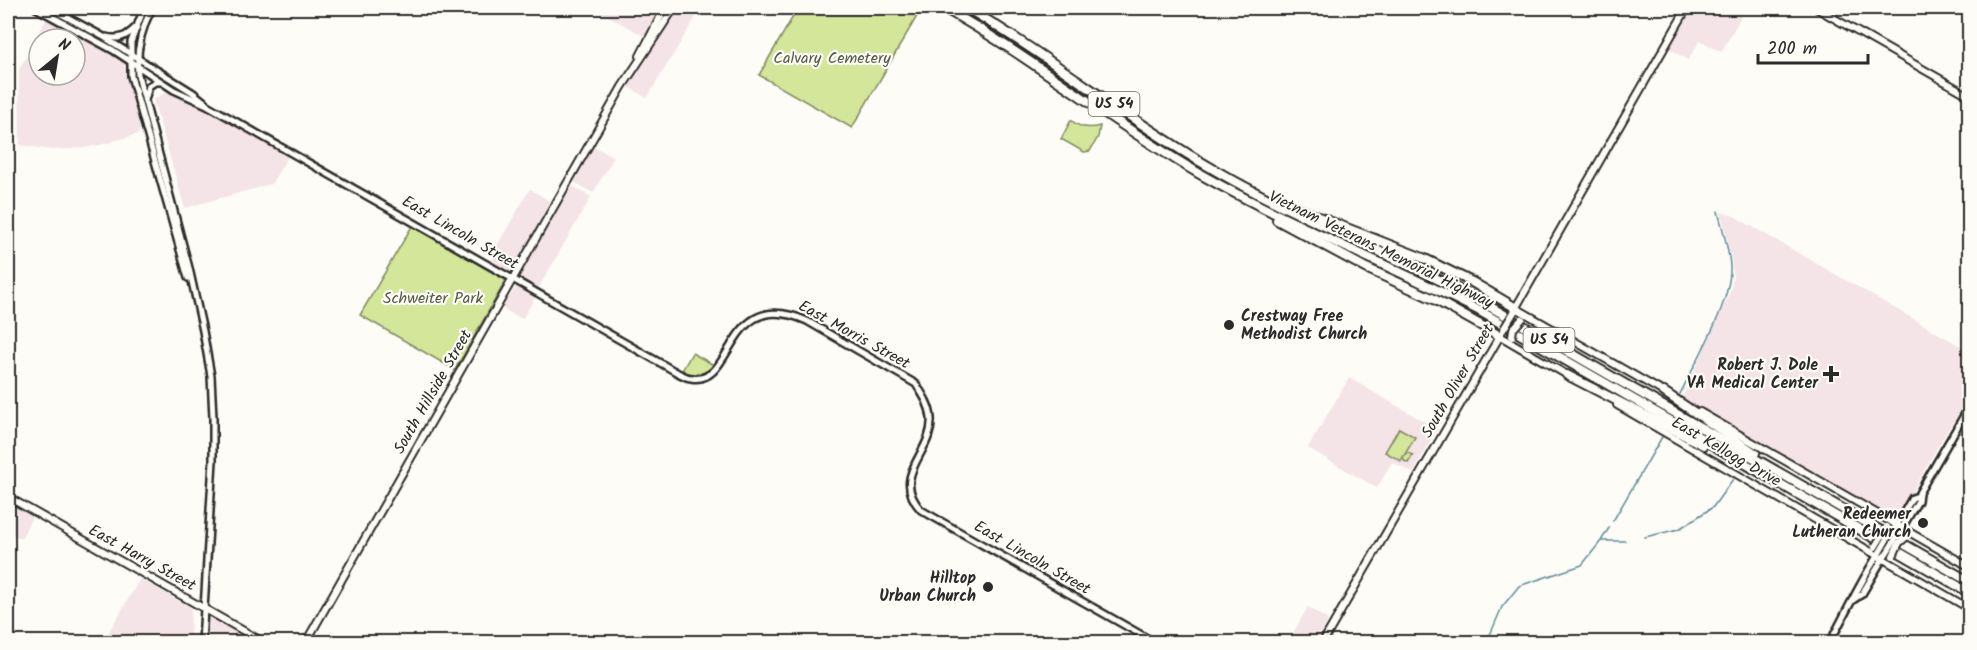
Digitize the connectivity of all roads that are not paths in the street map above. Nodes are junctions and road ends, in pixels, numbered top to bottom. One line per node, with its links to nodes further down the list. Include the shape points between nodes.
1 (36, 8): 13 (street, East Lincoln Street)
2 (50, 8): 12 (street, East Lincoln Street)
3 (144, 8): 11 (street)
4 (152, 8): 14 (street, via 141,34)
5 (665, 8): 15 (main road, South Hillside Street)
6 (674, 8): 15 (main road, South Hillside Street)
7 (944, 8): 22 (highway, Vietnam Veterans Memorial Highway / US 54, via 1022,55 1171,156)
8 (967, 8): 21 (highway, Vietnam Veterans Memorial Highway / US 54, via 1177,147)
9 (1687, 8): 25 (main road, South Oliver Street)
10 (1816, 8): 18 (main road)
11 (136, 26): 12 (street, via 120,38); 13 (street)
12 (102, 36): 13 (street, East Lincoln Street)
13 (130, 58): 14 (street, East Lincoln Street); 16 (street, East Lincoln Street); 24 (street, via 134,91)
14 (137, 59): 16 (street); 20 (street, East Lincoln Street)
15 (637, 62): 23 (main road, South Hillside Street)
16 (137, 66): 17 (street, East Lincoln Street); 19 (street)
17 (162, 82): 19 (street, via 149,86); 20 (street, East Lincoln Street)
18 (1970, 96)
19 (145, 102): 24 (street)
20 (207, 105): 23 (street, East Lincoln Street)
21 (1264, 197): 25 (highway, via 1410,252); 36 (highway, Vietnam Veterans Memorial Highway / US 54, via 1461,290)
22 (1254, 203): 28 (highway, via 1309,238); 34 (highway, Vietnam Veterans Memorial Highway / US 54, via 1478,310)
23 (513, 279): 26 (street, East Lincoln Street, via 691,378 702,378 719,366 742,327); 48 (main road, South Hillside Street)
24 (193, 289): 44 (street, via 211,376 213,418)
25 (1515, 310): 27 (main road, East Kellogg Drive); 28 (main road, South Oliver Street, bridge)
26 (765, 314): 33 (street, East Morris Street, via 790,314 807,321 916,384 931,419 929,436 910,472)
27 (1533, 317): 29 (main road, bridge, via 1522,319 1514,329 1512,336); 31 (main road, East Kellogg Drive)
28 (1501, 333): 29 (main road, East Kellogg Drive); 50 (main road, South Oliver Street)
29 (1517, 346): 30 (main road, East Kellogg Drive)
30 (1568, 375): 34 (highway); 39 (main road, East Kellogg Drive, via 1864,548)
31 (1664, 392): 36 (highway); 37 (main road, East Kellogg Drive)
32 (1970, 405): 37 (street, via 1918,501)
33 (910, 485): 49 (street, East Lincoln Street, via 917,505 934,519)
34 (1793, 491): 43 (highway, Vietnam Veterans Memorial Highway / US 54)
35 (8, 497): 44 (main road, East Harry Street)
36 (1827, 500): 42 (highway, Vietnam Veterans Memorial Highway / US 54)
37 (1896, 528): 38 (main road); 39 (main road, bridge); 39 (street, bridge)
38 (1920, 538): 39 (main road, bridge, via 1906,537); 41 (main road)
39 (1883, 553): 40 (main road); 40 (main road); 51 (street, via 1856,591)
40 (1897, 567): 45 (main road)
41 (1970, 567)
42 (1970, 580)
43 (1970, 595)
44 (205, 609): 46 (street); 47 (main road, East Harry Street)
45 (1970, 609)
46 (202, 642)
47 (263, 642)
48 (306, 642)
49 (1154, 642)
50 (1323, 642)
51 (1830, 642)

